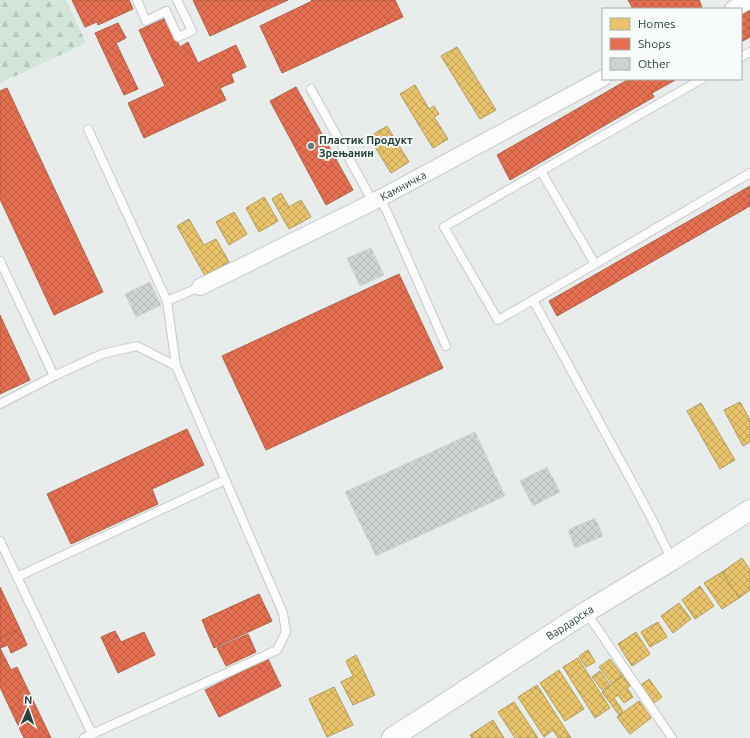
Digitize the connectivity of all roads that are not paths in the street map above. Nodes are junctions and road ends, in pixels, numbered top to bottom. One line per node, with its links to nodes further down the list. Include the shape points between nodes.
1 (137, 0): 2 (lane, via 146,21 166,12 178,37 192,31)
2 (177, 0)
3 (750, 0): 4 (street)
4 (735, 8)
5 (602, 79): 11 (street, Камничка)
6 (700, 80): 9 (lane)
7 (311, 89): 11 (lane)
8 (88, 129): 15 (lane)
9 (541, 171): 13 (lane); 16 (lane, via 444,227 498,320)
10 (750, 173): 13 (lane)
11 (376, 200): 14 (street, Камничка); 17 (lane, via 388,214)
12 (0, 261): 19 (lane)
13 (595, 264): 16 (lane)
14 (200, 287): 15 (lane)
15 (167, 300): 18 (lane)
16 (533, 300): 24 (lane)
17 (446, 346)
18 (176, 366): 19 (lane, via 137,346 102,354); 21 (lane)
19 (54, 376): 20 (lane)
20 (0, 404)
21 (225, 480): 25 (lane); 27 (lane, via 283,613 286,632 277,650)
22 (750, 510): 24 (street, Вардарска)
23 (0, 541): 25 (lane)
24 (672, 560): 26 (street, Вардарска)
25 (17, 577): 27 (lane)
26 (586, 612): 28 (street, Вардарска); 29 (lane)
27 (88, 736)
28 (396, 737)
29 (672, 738)

